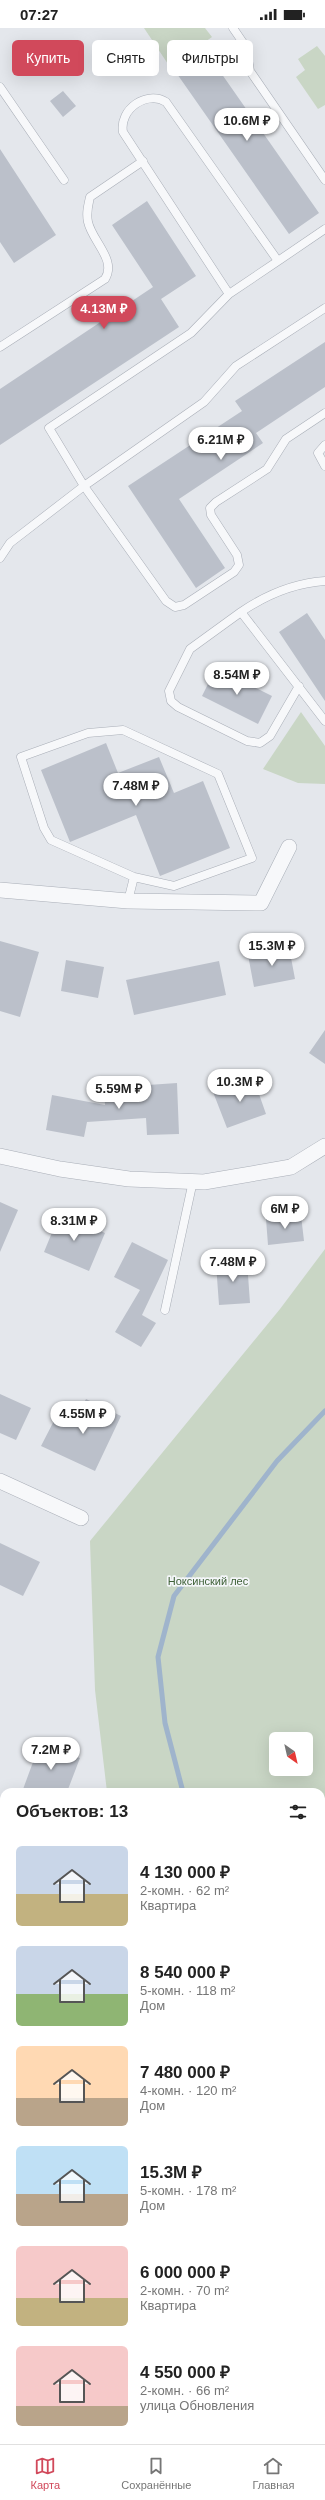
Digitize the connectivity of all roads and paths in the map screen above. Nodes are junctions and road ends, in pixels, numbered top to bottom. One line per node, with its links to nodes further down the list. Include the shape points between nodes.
1 (233, 28): 5 (lane, via 246,47 250,71)
2 (0, 87): 4 (lane)
3 (142, 161): 7 (lane, via 123,132 122,122 126,112 147,98 158,97 166,102); 8 (lane); 10 (lane, via 90,197 86,213 88,224 109,264 110,272 105,279)
4 (64, 180)
5 (325, 180)
6 (325, 229): 7 (lane)
7 (278, 261): 8 (lane)
8 (229, 294): 14 (lane, via 190,334 50,428)
9 (325, 308): 14 (lane, via 236,366 204,402)
10 (0, 347)
11 (325, 413): 14 (lane, via 286,439 267,469 210,508 211,515 237,555 239,565 234,572 184,606 175,607 166,601)
12 (325, 445): 13 (lane, via 318,453)
13 (325, 466)
14 (84, 486): 15 (lane, via 10,543)
15 (0, 558)
16 (325, 581): 17 (lane, via 304,582 257,602)
17 (241, 612): 18 (lane); 18 (lane, via 190,649 169,691 171,701 247,741 260,743 270,736)
18 (299, 686): 19 (lane)
19 (325, 721)
20 (289, 847): 23 (street, via 261,904)
21 (134, 877): 21 (lane, via 52,840 44,828 21,757 88,733 123,730 218,774 252,858 174,886); 23 (lane)
22 (0, 890): 23 (street)
23 (128, 901)
24 (325, 1146): 26 (street, via 291,1167 204,1182)
25 (0, 1156): 26 (street, via 60,1169 129,1179)
26 (193, 1181): 27 (lane)
27 (166, 1310)
28 (0, 1481): 29 (street)
29 (81, 1518)

